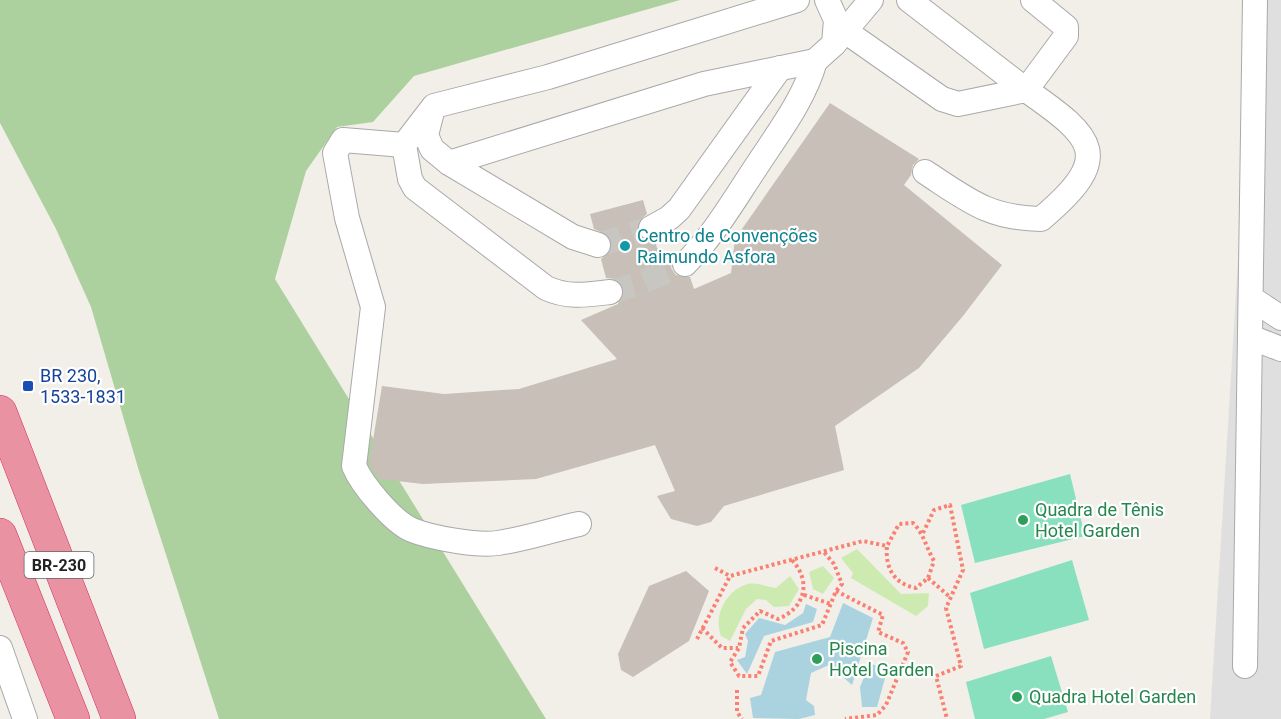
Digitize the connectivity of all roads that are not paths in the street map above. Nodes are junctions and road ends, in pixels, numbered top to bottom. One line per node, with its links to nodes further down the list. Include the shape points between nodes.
1 (798, 0): 11 (street, via 548,77)
2 (827, 0): 7 (street)
3 (871, 0): 7 (street)
4 (909, 0): 10 (street)
5 (1033, 0): 10 (street, via 1061,20 1066,36)
6 (1255, 0): 19 (street)
7 (840, 37): 8 (street); 10 (street, via 942,99 958,104)
8 (814, 61): 9 (street); 17 (street, via 809,80 779,132 706,244)
9 (780, 68): 13 (street, via 704,84); 15 (street, via 679,209)
10 (1026, 90): 14 (street, via 1063,116 1082,135 1089,152 1085,171 1064,200 1041,219 1012,218 982,209)
11 (434, 106): 12 (street); 13 (street, via 426,135 432,149)
12 (404, 145): 18 (street, via 415,188 546,288 574,297); 24 (street, via 343,140 335,153 347,218 373,307 354,466 359,478 400,523 428,534 498,543)
13 (449, 163): 16 (street, via 573,237)
14 (925, 172)
15 (651, 228)
16 (598, 245)
17 (686, 264)
18 (610, 292)
19 (1251, 298): 20 (street); 21 (street)
20 (1281, 318)
21 (1250, 337): 22 (street); 27 (street)
22 (1281, 350)
23 (0, 412): 30 (highway, BR-230)
24 (579, 524)
25 (0, 535): 29 (highway, BR-230)
26 (0, 650): 28 (street)
27 (1245, 666)
28 (24, 719)
29 (73, 719)
30 (119, 719)

